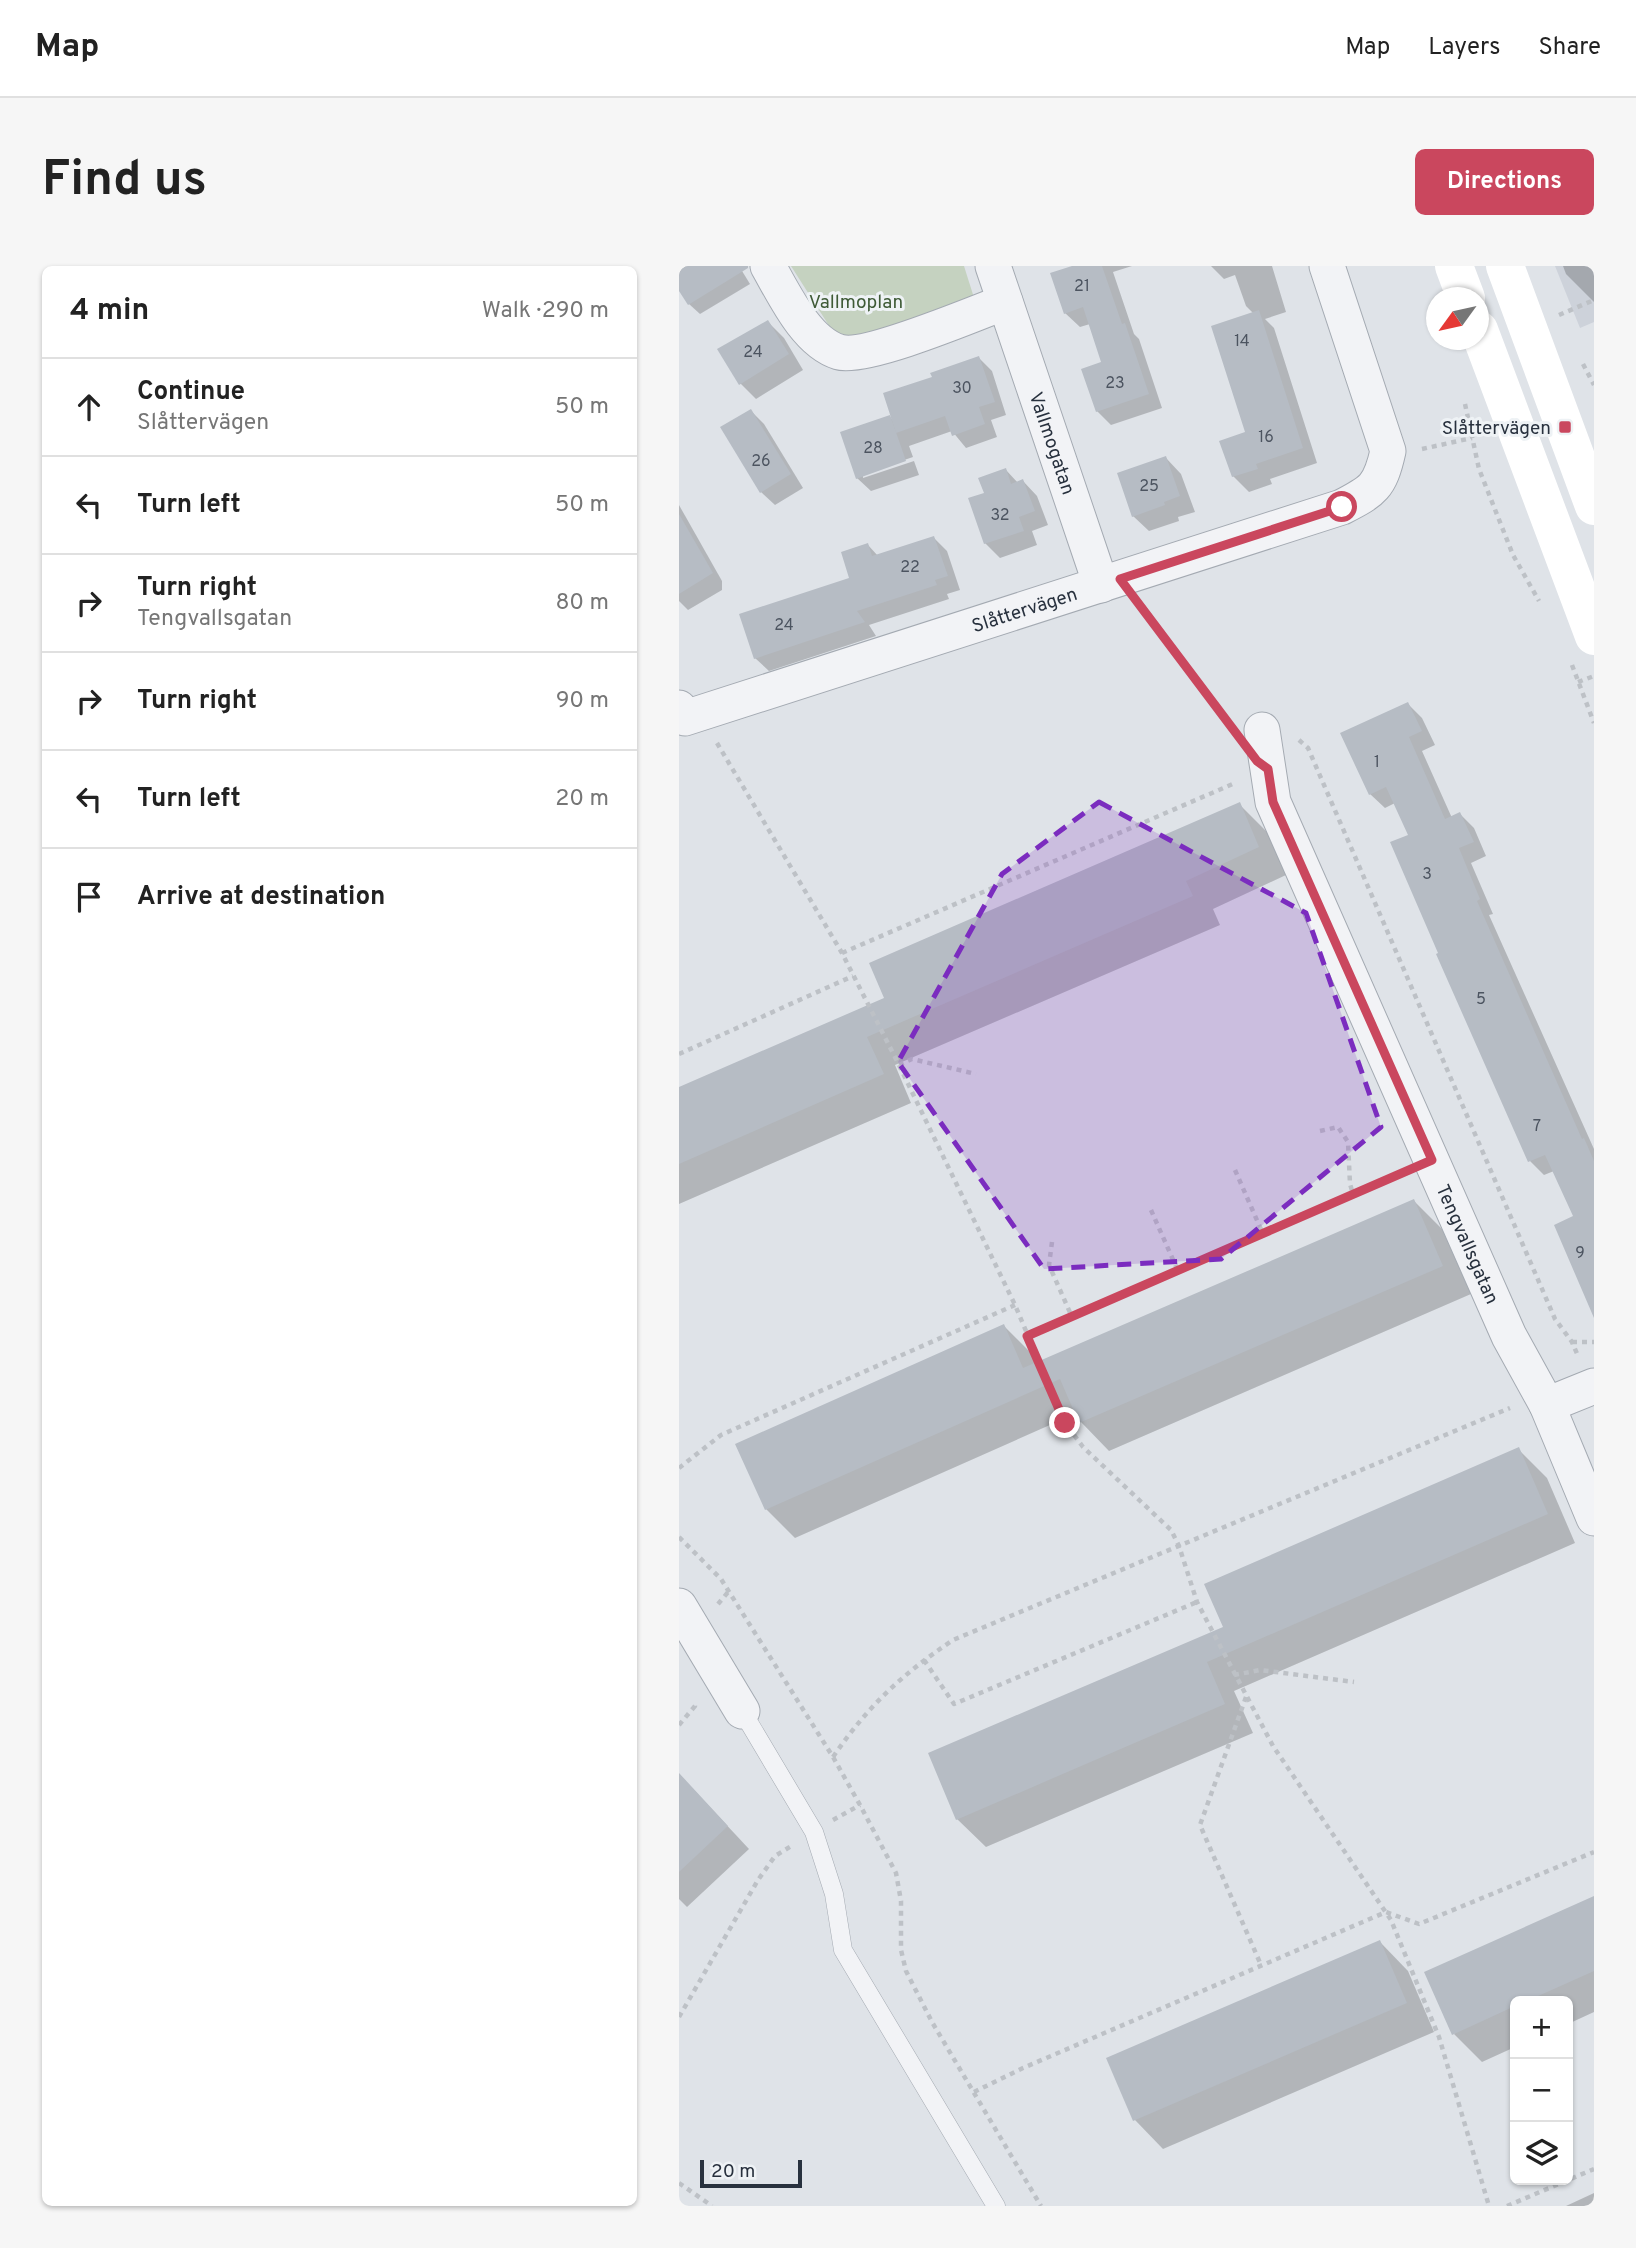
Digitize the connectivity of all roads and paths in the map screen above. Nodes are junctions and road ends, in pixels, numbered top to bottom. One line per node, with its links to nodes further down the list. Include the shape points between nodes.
1 (768, 266): 8 (street, via 797,316 817,339 841,353 870,351)
2 (993, 266): 8 (street, Vallmogatan)
3 (1327, 266): 12 (street)
4 (1454, 266): 6 (main road)
5 (1505, 266): 13 (main road)
6 (1462, 287)
7 (1594, 300): 9 (path)
8 (1005, 302): 14 (street, Vallmogatan)
9 (1557, 316)
10 (1487, 350): 15 (main road)
11 (1472, 438): 12 (path, via 1409,452)
12 (1388, 451): 14 (street, Slåttervägen, via 1382,476 1367,494 1342,507)
13 (1594, 506)
14 (1111, 582): 18 (street, Slåttervägen); 19 (path)
15 (1594, 636)
16 (1594, 676): 17 (path)
17 (1579, 682)
18 (682, 713): 21 (path, via 716,742)
19 (1247, 729): 20 (street, Tengvallsgatan); 37 (path, via 1287,729 1307,748 1555,1319)
20 (1268, 769): 21 (path); 27 (street, Tengvallsgatan, via 1273,802)
21 (842, 953): 22 (path)
22 (853, 976): 23 (path); 24 (path)
23 (679, 1054)
24 (899, 1065): 25 (path, via 912,1059); 34 (path)
25 (976, 1074)
26 (1320, 1131): 29 (path, via 1338,1127 1347,1142)
27 (1432, 1160): 29 (path); 40 (street, Tengvallsgatan)
28 (1235, 1170): 31 (path)
29 (1353, 1195): 31 (path)
30 (1151, 1210): 33 (path)
31 (1263, 1234): 33 (path)
32 (1052, 1242): 35 (path, via 1049,1265)
33 (1178, 1270): 35 (path)
34 (1015, 1305): 36 (path); 41 (path, via 721,1435)
35 (1072, 1317): 36 (path)
36 (1027, 1336): 44 (path, via 1071,1431 1171,1530)
37 (1572, 1342): 38 (path); 39 (path)
38 (1594, 1342)
39 (1592, 1387): 40 (street)
40 (1534, 1404): 42 (street, Tengvallsgatan); 44 (path)
41 (679, 1468)
42 (1594, 1518)
43 (679, 1537): 54 (path, via 721,1579)
44 (1179, 1546): 45 (path); 47 (path, via 953,1640)
45 (1197, 1602): 47 (path, via 954,1704); 48 (path)
46 (679, 1606): 52 (street)
47 (924, 1660): 54 (path, via 870,1707)
48 (1234, 1675): 49 (path, via 1260,1670); 51 (path)
49 (1354, 1682)
50 (693, 1694): 53 (path, via 695,1706)
51 (1246, 1697): 58 (path, via 1273,1746); 59 (path, via 1200,1825)
52 (742, 1711): 56 (lane)
53 (679, 1725)
54 (833, 1757): 55 (path)
55 (860, 1805): 56 (path); 61 (path, via 896,1873 906,1971)
56 (814, 1832): 60 (path, via 775,1856); 65 (lane, via 834,1894 843,1950)
57 (1594, 1852): 58 (path, via 1419,1923)
58 (1386, 1912): 59 (path); 67 (path, via 1439,2037)
59 (1261, 1966): 61 (path)
60 (679, 2017)
61 (974, 2092): 66 (path)
62 (1594, 2169): 68 (path)
63 (679, 2183): 64 (path)
64 (712, 2206)
65 (996, 2206)
66 (1041, 2206)
67 (1489, 2206)
68 (1507, 2206)

